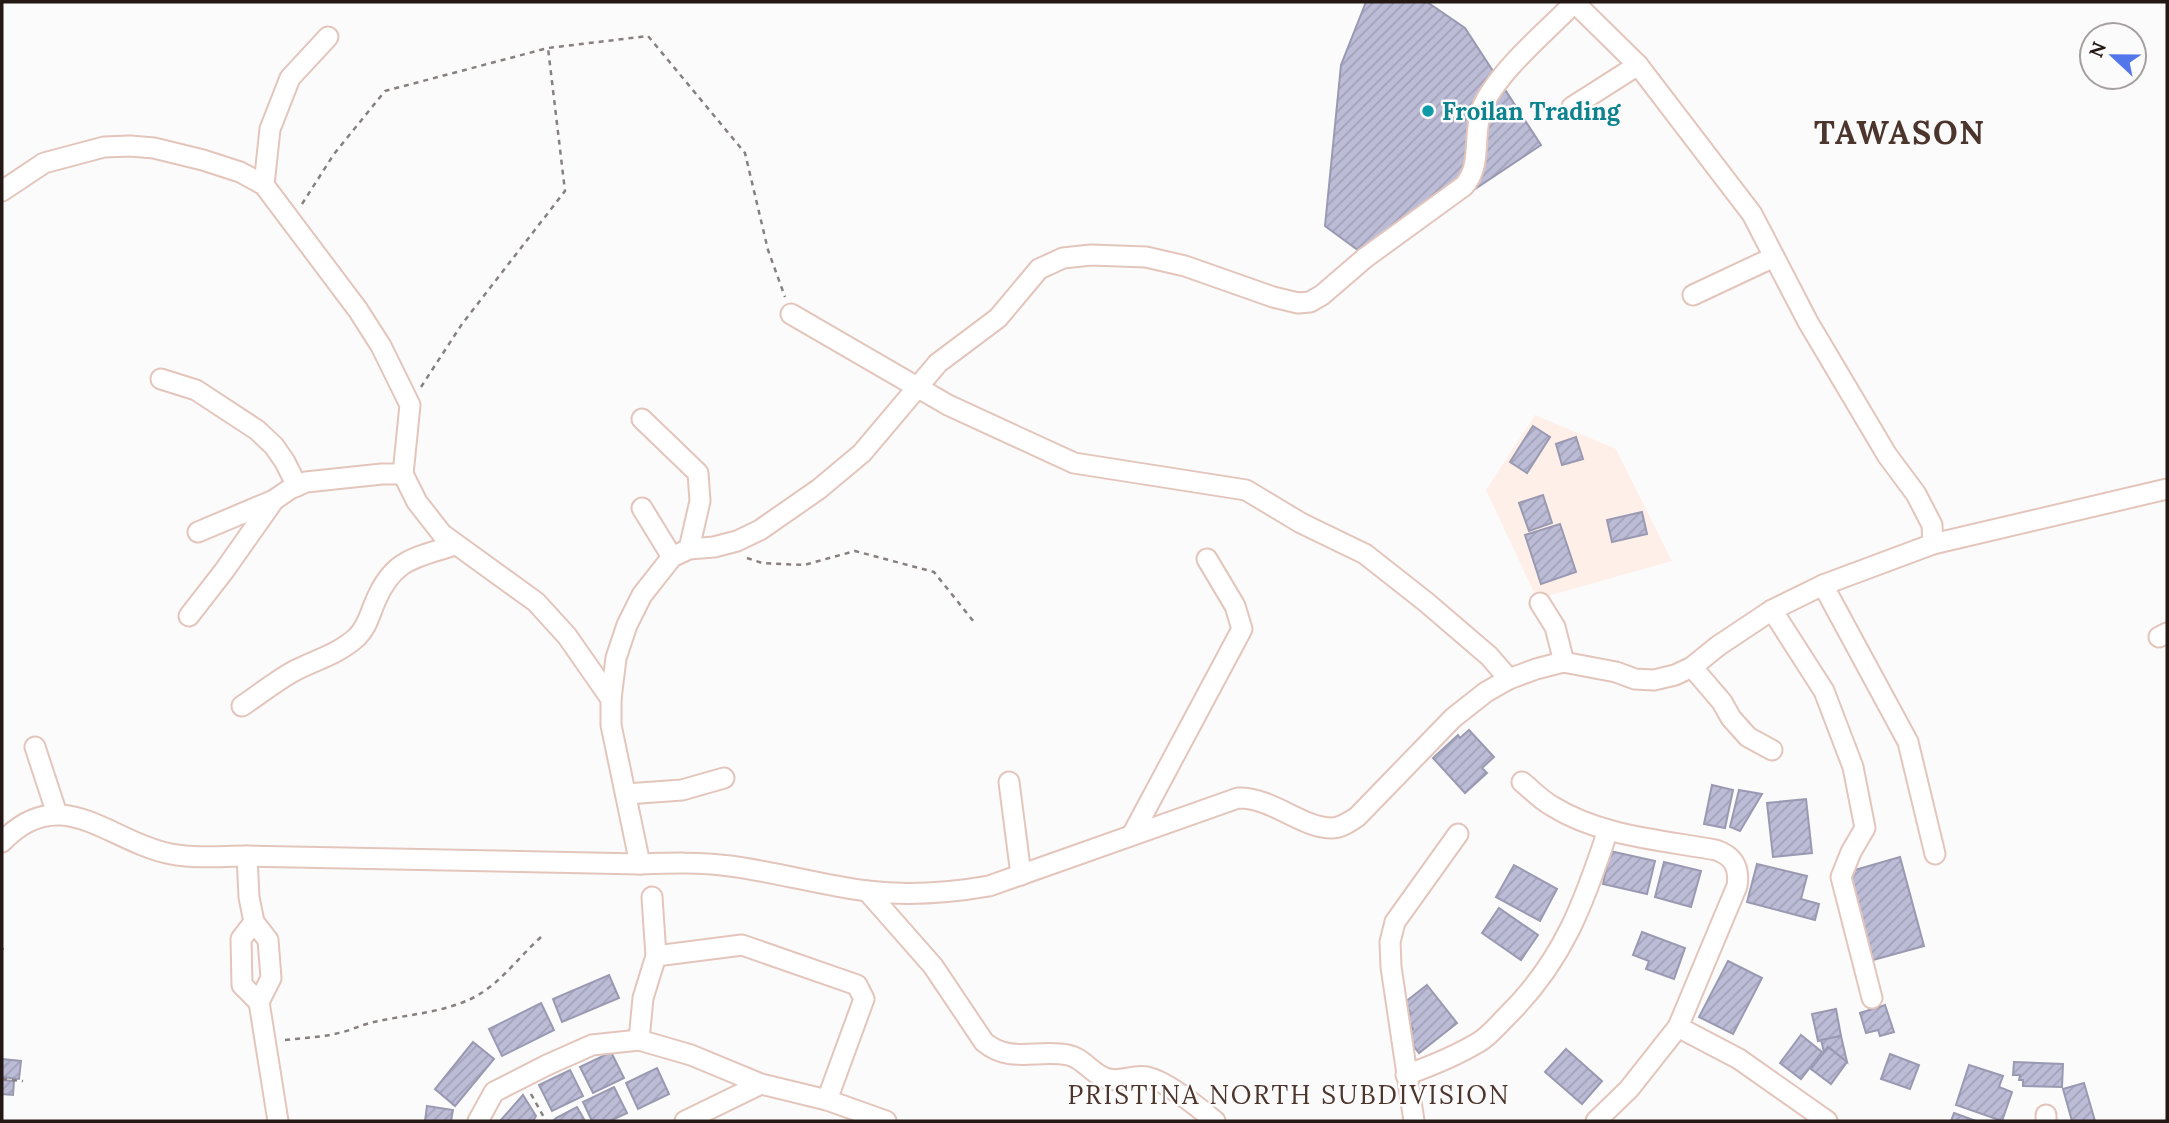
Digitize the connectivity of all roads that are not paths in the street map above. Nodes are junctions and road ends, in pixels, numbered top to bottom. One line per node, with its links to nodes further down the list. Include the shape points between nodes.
1 (1574, 2): 3 (street); 11 (street, via 1495,84 1481,110 1473,176 1322,295 1298,303 1146,257 1063,258 1039,269 998,318 938,363)
2 (328, 37): 5 (street, via 289,78 271,129)
3 (1638, 65): 4 (street); 7 (street, via 1752,214)
4 (1572, 107)
5 (264, 185): 6 (street, via 203,160 130,146 104,147 44,163); 13 (street, via 358,310 410,405)
6 (2, 191)
7 (1774, 257): 8 (street); 19 (street, via 1874,433 1916,494 1932,525)
8 (1693, 295)
9 (791, 314): 11 (street)
10 (160, 379): 14 (street, via 196,390 257,430 274,446)
11 (919, 387): 21 (street, via 862,453 761,530 737,541); 29 (street, via 1074,463 1246,490 1365,554 1489,656)
12 (642, 419): 21 (street, via 698,473 700,501)
13 (403, 474): 14 (street, via 336,478); 20 (street, via 432,524)
14 (297, 486): 16 (street)
15 (2167, 489): 19 (street)
16 (274, 500): 18 (street); 26 (street)
17 (642, 508): 21 (street)
18 (198, 532)
19 (1933, 544): 23 (street)
20 (455, 545): 30 (street, via 536,602 567,636); 31 (street, via 405,561 385,581 358,636)
21 (681, 553): 30 (street, via 659,572 627,625 615,658)
22 (1207, 559): 41 (street, via 1235,606 1242,629)
23 (1823, 585): 25 (street); 43 (street, via 1908,742)
24 (1540, 603): 27 (street, via 1555,627)
25 (1772, 610): 28 (street); 51 (street, via 1824,691 1853,767 1865,828 1841,877)
26 (189, 616)
27 (1564, 662): 28 (street, via 1654,680); 29 (street)
28 (1692, 667): 33 (street, via 1748,737)
29 (1509, 679): 41 (street, via 1453,718 1343,826 1316,825 1262,802 1238,798)
30 (611, 699): 37 (street, via 611,725)
31 (242, 706)
32 (35, 747): 38 (street)
33 (1772, 750)
34 (724, 778): 37 (street, via 682,790)
35 (1009, 782): 46 (street)
36 (1522, 782): 39 (street, via 1551,806)
37 (626, 794): 45 (street)
38 (57, 814): 42 (street, via 36,818); 44 (street, via 83,819 169,854)
39 (1608, 830): 53 (street, via 1716,850 1735,863 1737,886); 55 (street, via 1562,948 1527,996 1481,1041)
40 (1458, 834): 55 (street, via 1395,922 1390,942)
41 (1132, 835): 46 (street)
42 (2, 842)
43 (1935, 854)
44 (247, 856): 45 (street); 49 (street)
45 (640, 864): 47 (street, via 732,866)
46 (1021, 875): 47 (street, via 960,891)
47 (867, 891): 62 (street, via 933,966 992,1048 1004,1054 1069,1055 1110,1080 1144,1076 1157,1080)
48 (652, 897): 50 (street)
49 (254, 922): 52 (street, via 268,940 271,978); 52 (street, via 241,939 242,985)
50 (656, 956): 54 (street, via 643,998); 57 (street, via 742,945 857,985 864,999)
51 (1872, 998)
52 (259, 1002): 58 (street)
53 (1678, 1027): 64 (street, via 1629,1090); 65 (street, via 1739,1059)
54 (639, 1040): 56 (street, via 691,1055); 59 (street, via 593,1045 547,1065 494,1092)
55 (1406, 1075): 63 (street)
56 (761, 1084): 57 (street); 60 (street)
57 (827, 1100): 61 (street)
58 (278, 1121)
59 (478, 1121)
60 (685, 1121)
61 (886, 1121)
62 (1215, 1121)
63 (1414, 1121)
64 (1596, 1121)
65 (1827, 1121)

